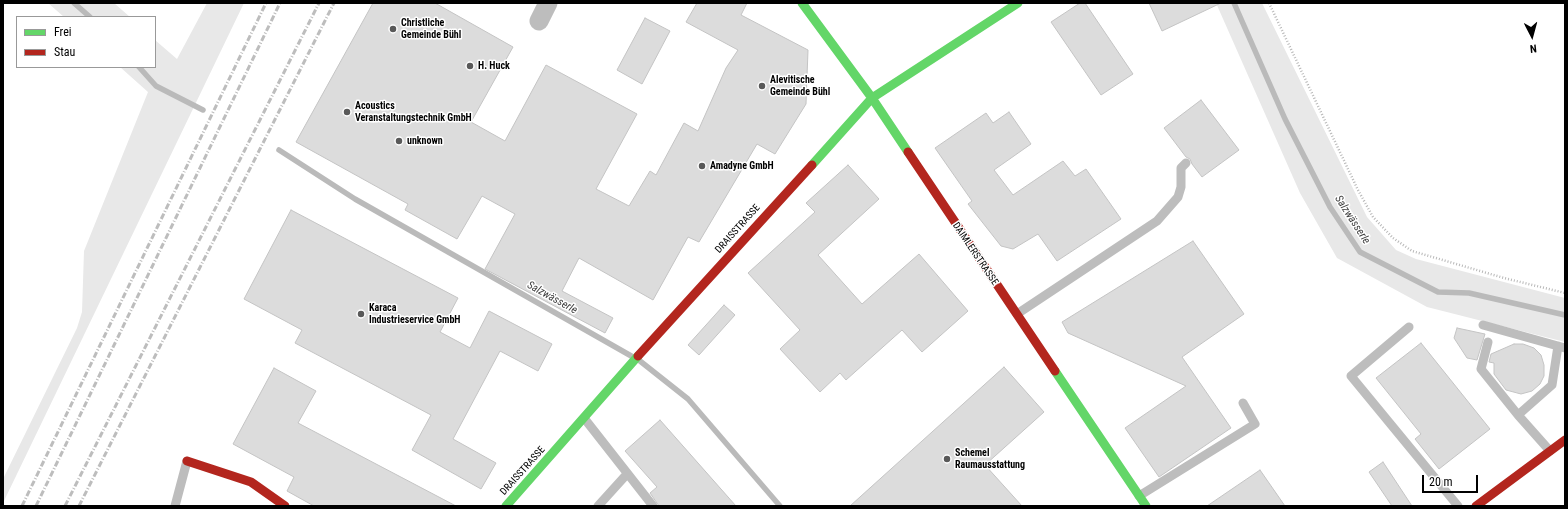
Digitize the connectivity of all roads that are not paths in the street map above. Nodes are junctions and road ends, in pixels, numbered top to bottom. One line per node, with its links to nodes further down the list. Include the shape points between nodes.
1 (548, 3): 4 (street)
2 (802, 3): 5 (street, DAIMLERSTRASSE)
3 (1018, 3): 5 (street, DRAISSTRASSE)
4 (539, 21)
5 (872, 98): 7 (street, DAIMLERSTRASSE); 14 (street, DRAISSTRASSE)
6 (1186, 163): 7 (lane, via 1181,168 1178,197 1157,221)
7 (1016, 314): 19 (street, DAIMLERSTRASSE)
8 (1483, 325): 11 (lane)
9 (1409, 327): 26 (lane, via 1351,376)
10 (1488, 342): 13 (lane, via 1481,369)
11 (1561, 347): 13 (lane, via 1552,385)
12 (1243, 403): 19 (lane, via 1255,424)
13 (1518, 415): 16 (lane)
14 (584, 418): 18 (lane); 22 (street, DRAISSTRASSE)
15 (1565, 440): 16 (street)
16 (1550, 451): 27 (street)
17 (187, 461): 20 (lane); 21 (street, via 251,482)
18 (627, 474): 23 (lane); 24 (lane)
19 (1139, 496): 25 (street, DAIMLERSTRASSE)
20 (175, 506)
21 (285, 506)
22 (506, 506)
23 (598, 506)
24 (653, 506)
25 (1146, 506)
26 (1458, 506)
27 (1476, 506)

